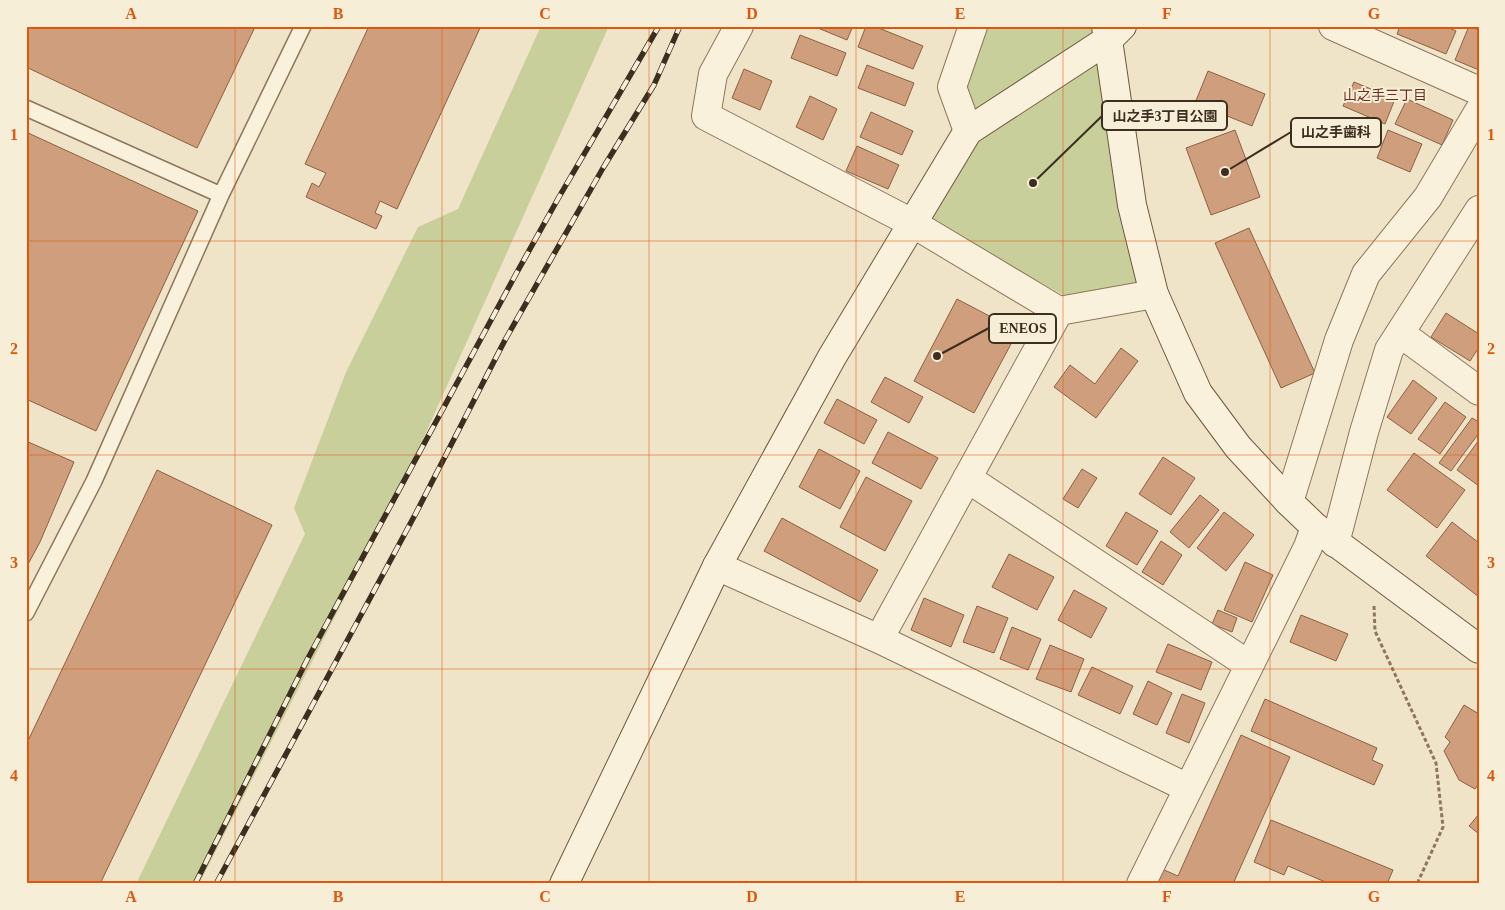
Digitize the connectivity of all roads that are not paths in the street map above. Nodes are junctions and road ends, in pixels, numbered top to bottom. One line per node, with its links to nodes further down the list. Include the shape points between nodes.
1 (304, 26): 11 (lane)
2 (738, 26): 13 (street, via 713,74 706,116)
3 (973, 26): 10 (street, via 952,87)
4 (1333, 26): 6 (street)
5 (1112, 31): 10 (street); 14 (street, via 1132,205)
6 (1367, 33): 7 (street)
7 (1479, 91)
8 (26, 108): 11 (lane)
9 (1479, 111): 19 (street, via 1428,197 1366,274 1339,340)
10 (968, 131): 13 (street)
11 (221, 195): 22 (lane, via 94,481)
12 (1479, 210): 16 (street)
13 (912, 223): 15 (street); 21 (street, via 832,357)
14 (1154, 294): 15 (street); 19 (street, via 1198,393 1238,446)
15 (1059, 310): 18 (street)
16 (1400, 333): 17 (street); 20 (street, via 1389,350 1353,470)
17 (1479, 391)
18 (968, 478): 23 (street); 25 (street)
19 (1289, 502): 20 (street)
20 (1325, 535): 24 (street); 25 (street, via 1308,547)
21 (717, 566): 23 (street); 27 (street)
22 (26, 613)
23 (879, 640): 26 (street)
24 (1479, 649)
25 (1249, 665): 26 (street)
26 (1188, 788): 28 (street)
27 (564, 884)
28 (1141, 884)

